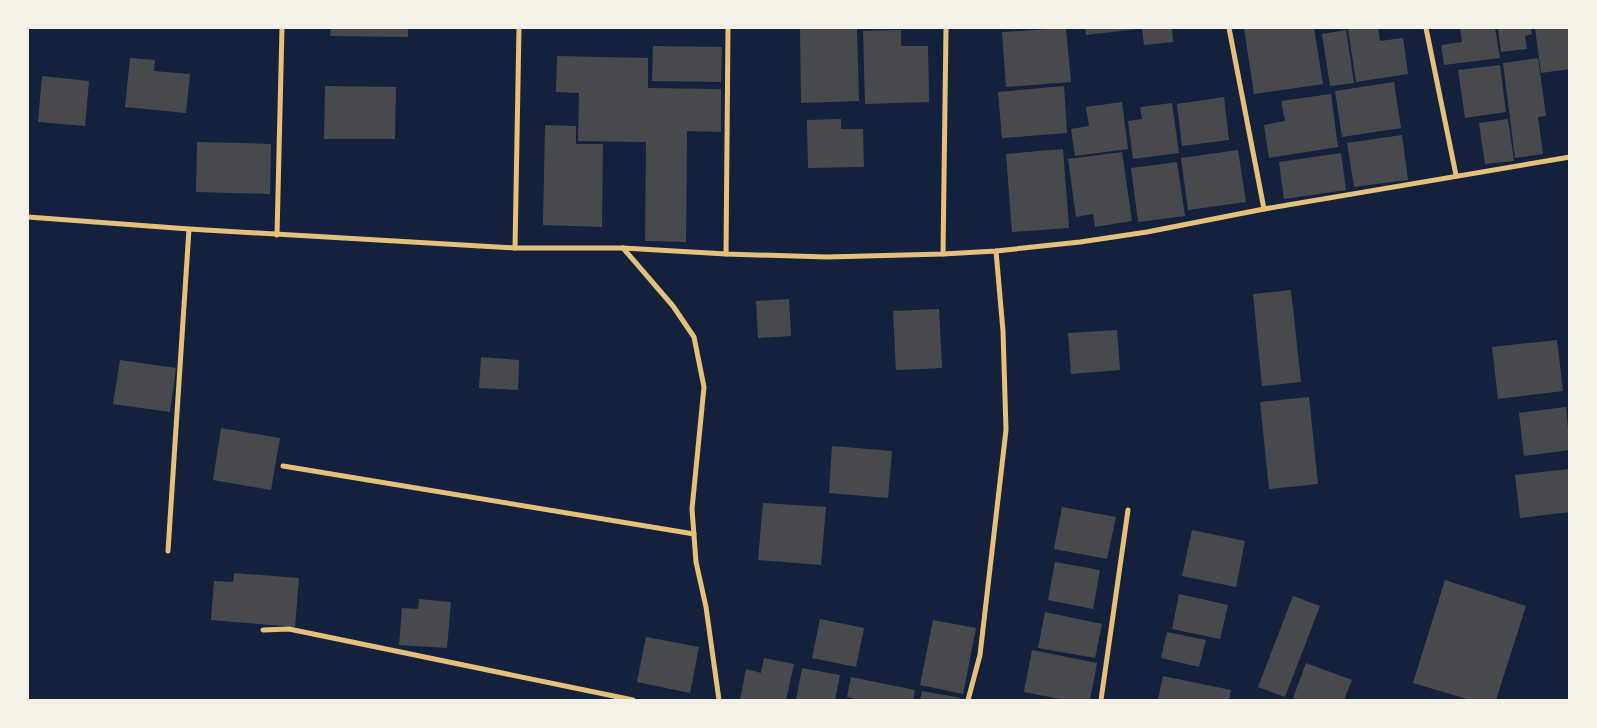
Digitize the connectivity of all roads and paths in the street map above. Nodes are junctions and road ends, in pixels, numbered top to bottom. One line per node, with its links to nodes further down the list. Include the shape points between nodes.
1 (282, 28): 12 (street)
2 (519, 28): 13 (street)
3 (728, 28): 16 (street)
4 (946, 28): 17 (street)
5 (1229, 28): 9 (street)
6 (1426, 28): 8 (street)
7 (1570, 157): 8 (street)
8 (1456, 176): 9 (street)
9 (1264, 208): 15 (street, via 1147,232)
10 (28, 216): 11 (street)
11 (189, 229): 12 (street); 21 (street)
12 (277, 234): 13 (street)
13 (515, 248): 14 (street)
14 (623, 248): 16 (street); 20 (street, via 673,306 694,337 704,387 692,509)
15 (996, 251): 17 (street); 25 (street, via 1003,331 1006,430 980,655)
16 (726, 254): 17 (street, via 827,257)
17 (943, 254)
18 (283, 466): 20 (street)
19 (1128, 510): 26 (street)
20 (694, 534): 24 (street)
21 (168, 551)
22 (263, 630): 23 (street, via 289,629)
23 (633, 700)
24 (719, 700)
25 (968, 700)
26 (1101, 700)

